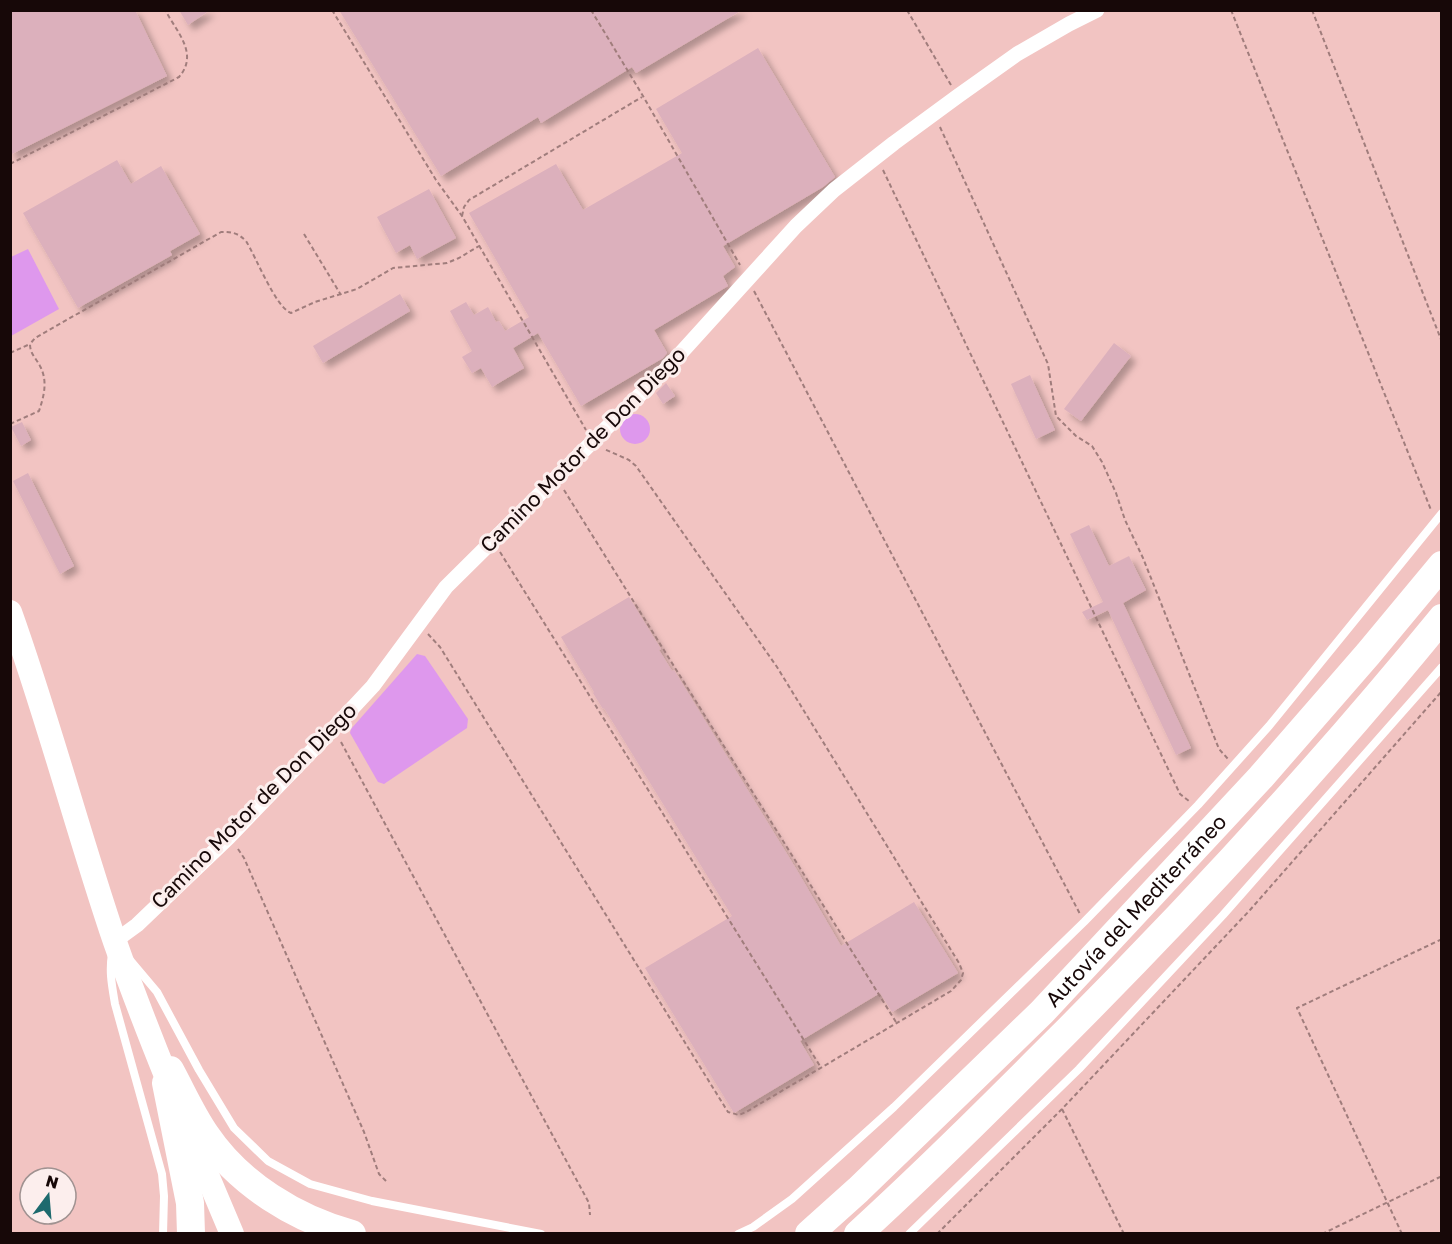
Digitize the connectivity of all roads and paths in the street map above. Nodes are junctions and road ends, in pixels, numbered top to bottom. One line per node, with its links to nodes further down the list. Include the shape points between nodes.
1 (165, 10): 12 (path, via 189,58 179,77)
2 (332, 10): 13 (path)
3 (591, 10): 8 (path)
4 (907, 10): 9 (path)
5 (1097, 10): 9 (street, Camino Motor de Don Diego, via 1017,54)
6 (1231, 10): 25 (path)
7 (1312, 10): 18 (path)
8 (644, 96): 13 (path, via 469,200); 16 (path)
9 (958, 96): 10 (street, Camino Motor de Don Diego)
10 (934, 114): 11 (street, Camino Motor de Don Diego); 34 (path, via 1048,364 1056,416 1092,446 1102,462 1219,749)
11 (877, 157): 16 (street, Camino Motor de Don Diego, via 834,190); 35 (path, via 1180,794)
12 (10, 164)
13 (462, 216): 15 (path)
14 (304, 234): 17 (path)
15 (480, 245): 17 (path, via 447,263 393,268); 22 (path)
16 (748, 279): 22 (street, Camino Motor de Don Diego, via 670,365); 38 (path)
17 (341, 295): 19 (path, via 287,312 246,241 232,232 221,232)
18 (1442, 342)
19 (30, 344): 20 (path); 21 (path, via 45,381 44,397 39,411)
20 (10, 353)
21 (10, 424)
22 (593, 441): 23 (street, Camino Motor de Don Diego); 41 (path, via 636,466 777,668 959,963 961,980 951,991)
23 (556, 477): 26 (street, Camino Motor de Don Diego); 41 (path)
24 (1442, 513): 25 (lane)
25 (1436, 521): 34 (lane)
26 (493, 539): 30 (street, Camino Motor de Don Diego); 42 (path)
27 (1442, 565): 37 (highway, Autovía del Mediterráneo, via 1261,777)
28 (10, 612): 40 (main road)
29 (1442, 618): 49 (highway, Autovía del Mediterráneo, via 1209,886 1007,1092)
30 (416, 625): 33 (street, Camino Motor de Don Diego, via 373,686); 42 (path, via 440,647 728,1112 739,1115)
31 (1442, 667): 59 (lane, via 1223,915 1087,1060)
32 (1442, 691): 44 (path, via 1250,910)
33 (333, 729): 36 (street, Camino Motor de Don Diego); 48 (path, via 589,1203)
34 (1234, 766): 35 (lane)
35 (1196, 807): 38 (lane)
36 (229, 837): 40 (street, Camino Motor de Don Diego, via 137,925); 46 (path, via 244,858 379,1174)
37 (1129, 919): 57 (highway, via 1084,955 892,1142); 58 (highway, Autovía del Mediterráneo, via 1042,1012)
38 (1084, 922): 56 (lane, via 894,1107 792,1199)
39 (1442, 939): 47 (path, via 1297,1008)
40 (115, 941): 43 (main road); 50 (lane, via 110,981 162,1174); 55 (lane, via 157,993 234,1128 268,1161 310,1184 372,1201)
41 (896, 1023): 42 (path)
42 (820, 1066)
43 (167, 1071): 51 (highway, via 190,1203); 52 (main road); 53 (main road); 54 (highway, via 206,1135 231,1167 307,1217)
44 (1062, 1109): 60 (path); 61 (path)
45 (1442, 1176): 47 (path)
46 (386, 1181)
47 (1387, 1202): 62 (path); 63 (path)
48 (590, 1215)
49 (865, 1229)
50 (163, 1233)
51 (191, 1233)
52 (232, 1233)
53 (242, 1233)
54 (352, 1233)
55 (541, 1233)
56 (738, 1233)
57 (790, 1233)
58 (809, 1233)
59 (909, 1233)
60 (937, 1233)
61 (1124, 1233)
62 (1322, 1233)
63 (1402, 1233)

